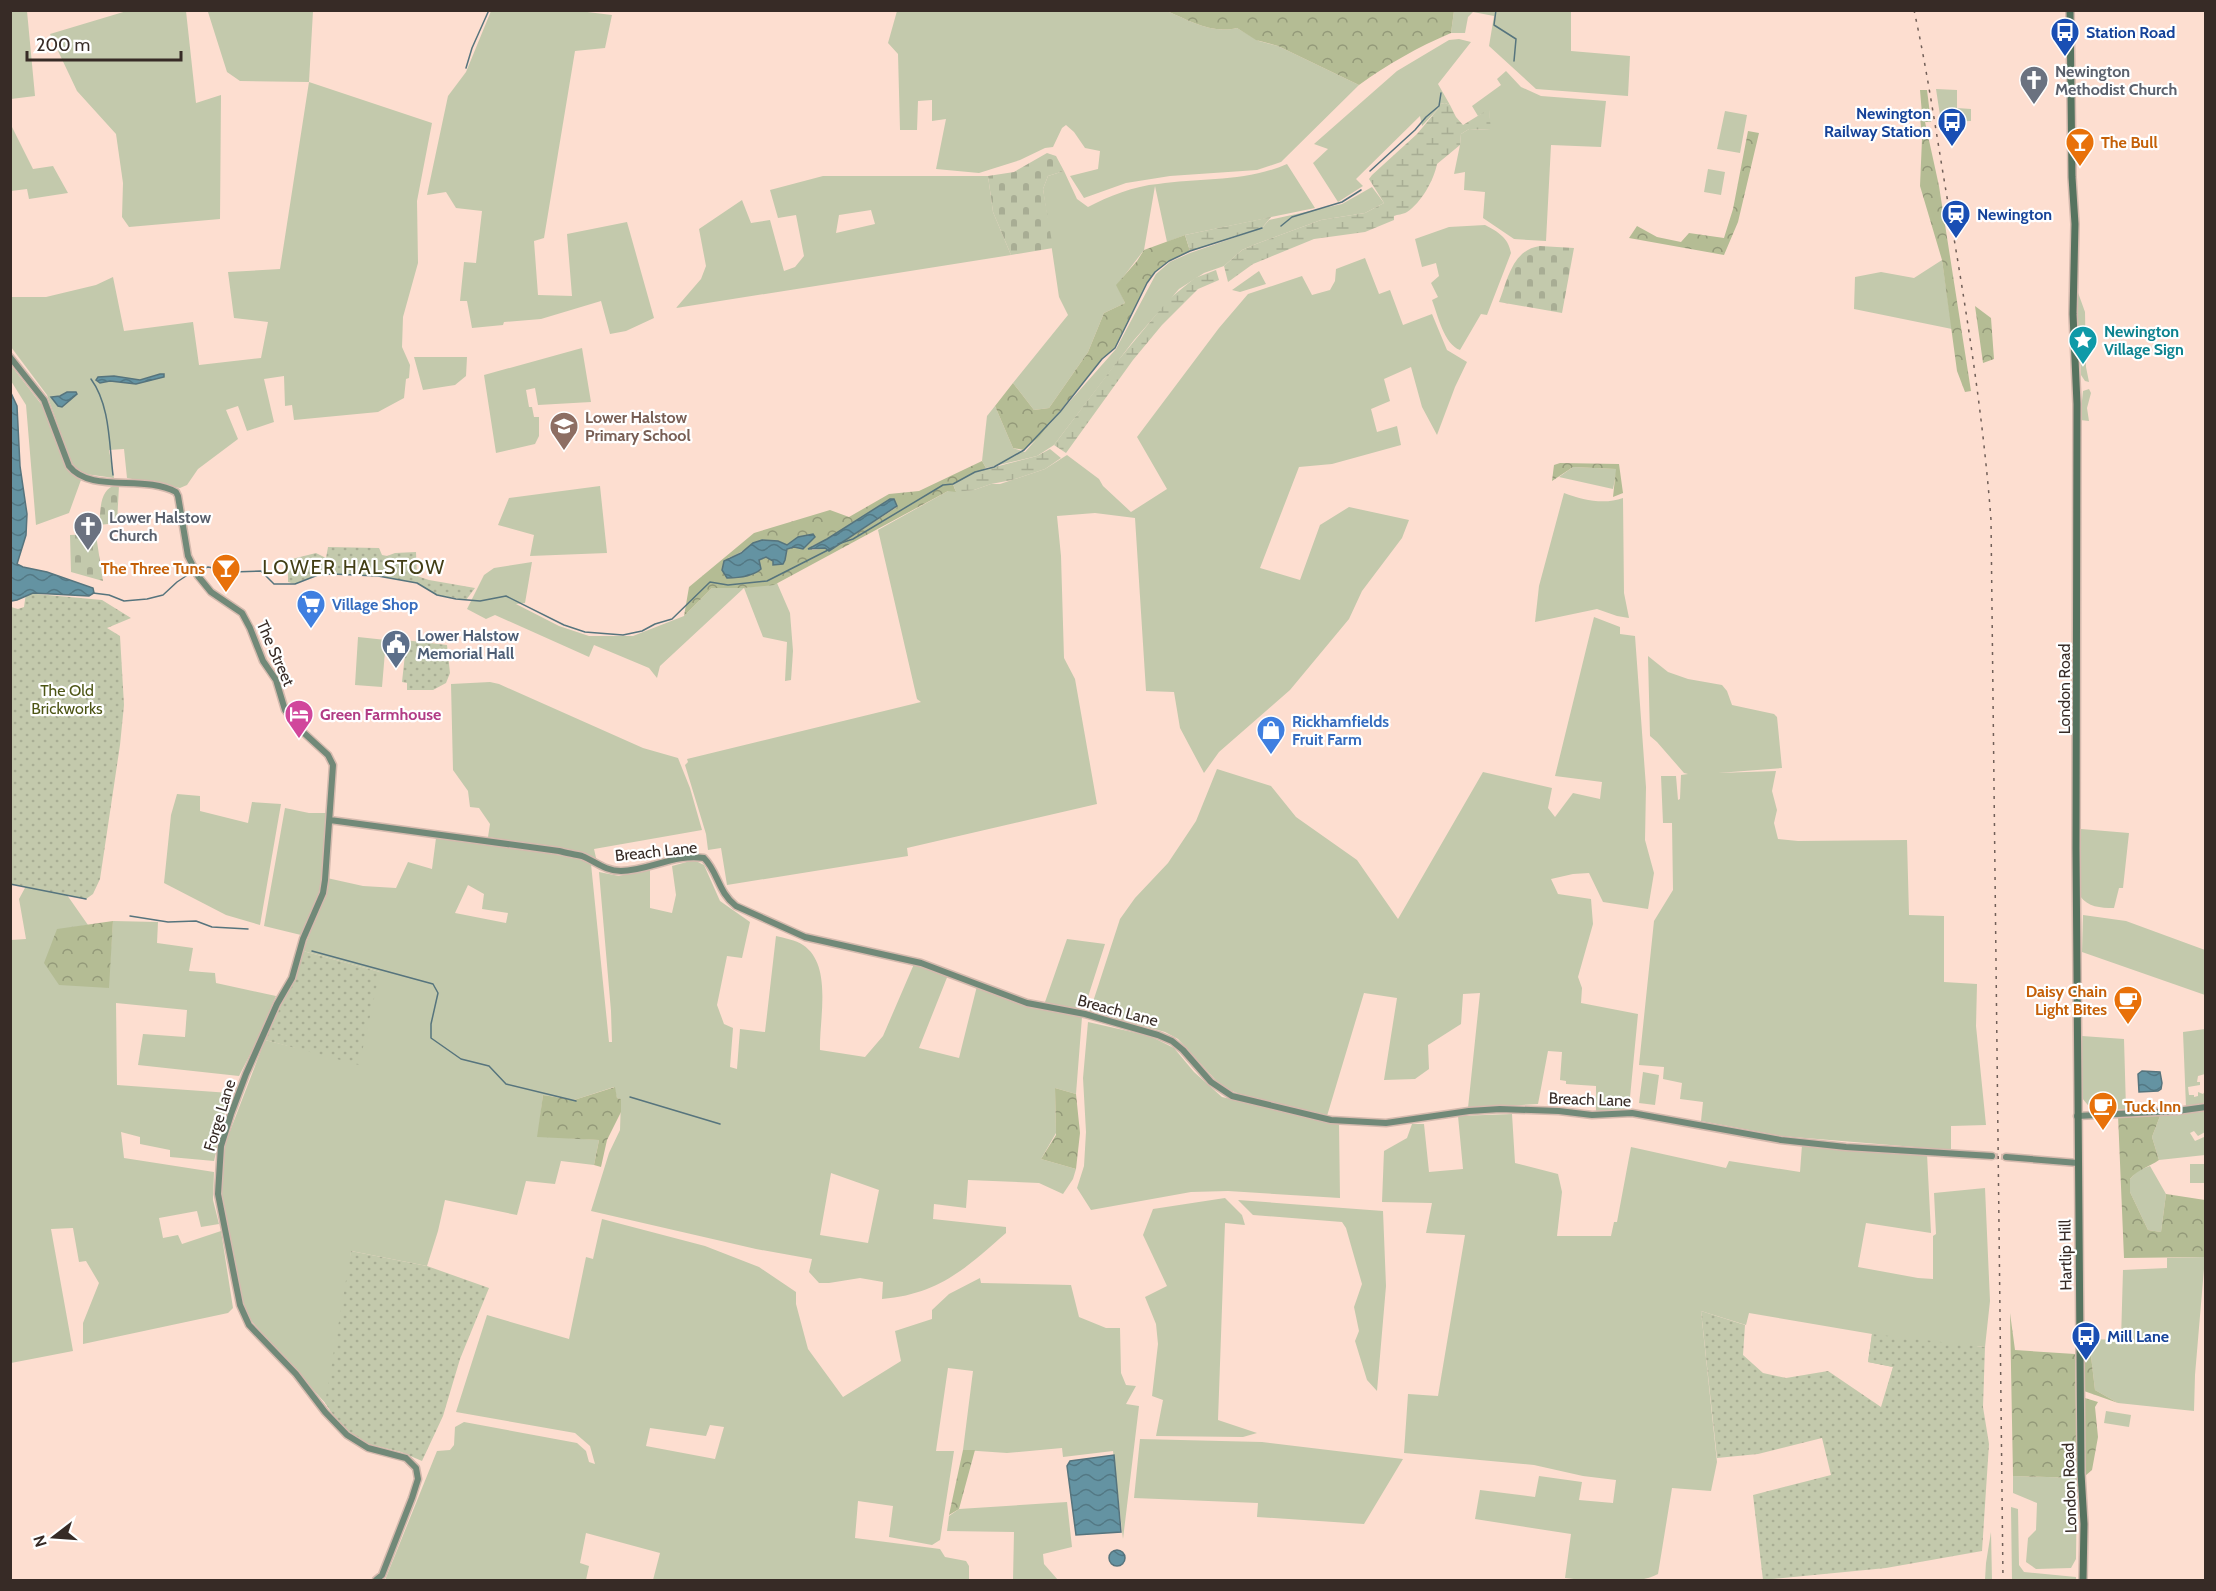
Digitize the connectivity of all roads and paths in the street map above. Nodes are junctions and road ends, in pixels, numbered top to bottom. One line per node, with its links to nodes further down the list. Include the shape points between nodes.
1 (2070, 10): 6 (main road, London Road, via 2077,395)
2 (10, 357): 3 (street, The Street, via 44,400 69,466 80,477 157,485 178,496 192,566 211,592 242,613 276,680)
3 (283, 704): 4 (street, Forge Lane, via 331,760)
4 (330, 820): 7 (street, Breach Lane, via 559,851 614,871 704,858 724,896 736,906 805,937 921,963 1028,1002 1158,1035 1184,1050 1211,1082 1232,1096 1331,1120 1386,1123 1500,1109 1592,1115 1632,1113 1781,1140); 11 (street, Forge Lane, via 326,880 292,978 277,1004 231,1114 221,1146 218,1194 241,1308 249,1325 347,1436 368,1448 406,1458 416,1468 418,1479 412,1498 382,1575)
5 (2205, 1107): 6 (street)
6 (2077, 1116): 9 (main road, Hartlip Hill)
7 (1992, 1156)
8 (2006, 1158): 9 (street)
9 (2078, 1163): 10 (main road, Hartlip Hill)
10 (2080, 1394): 12 (main road, London Road)
11 (376, 1581)
12 (2083, 1581)

